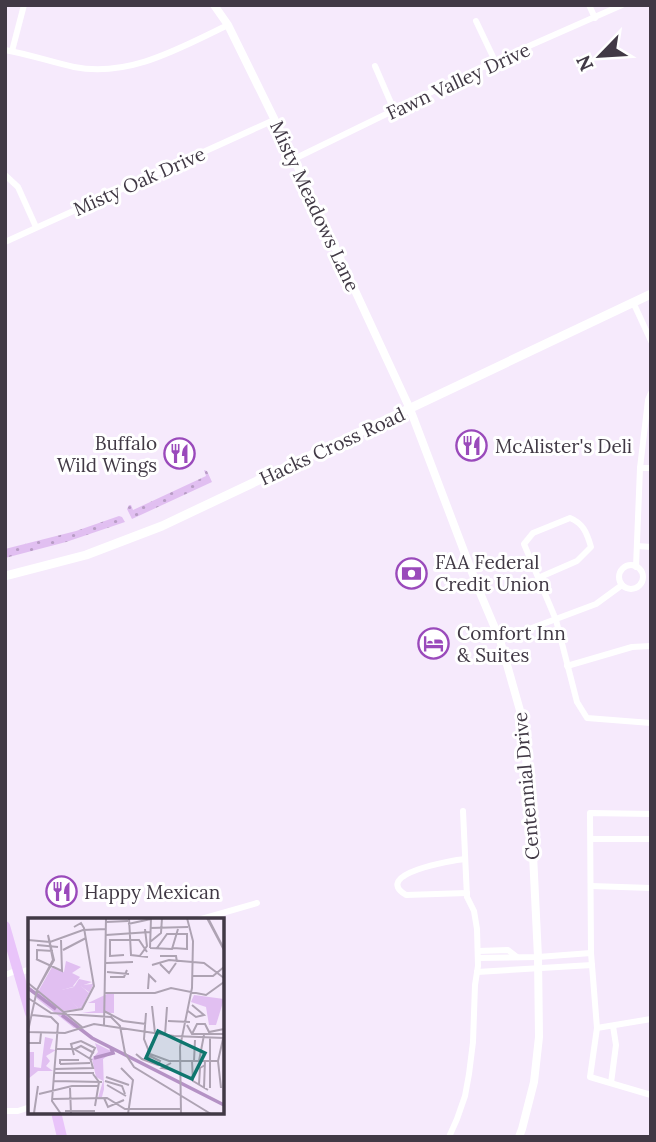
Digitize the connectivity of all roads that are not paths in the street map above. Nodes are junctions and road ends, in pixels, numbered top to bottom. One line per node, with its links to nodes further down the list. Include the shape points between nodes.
1 (24, 5): 8 (street)
2 (214, 5): 7 (street, Misty Meadows Lane)
3 (589, 5): 5 (street)
4 (622, 5): 5 (street, Fawn Valley Drive)
5 (595, 18): 9 (street, Fawn Valley Drive)
6 (476, 21): 9 (street)
7 (228, 26): 8 (street, via 151,61 107,69 76,68); 12 (street, Misty Meadows Lane)
8 (9, 51)
9 (495, 61): 11 (street, Fawn Valley Drive)
10 (375, 66): 11 (street)
11 (394, 110): 13 (street, Fawn Valley Drive)
12 (274, 120): 13 (street, Misty Meadows Lane); 15 (street, Misty Oak Drive)
13 (294, 159): 21 (street, Misty Meadows Lane)
14 (5, 175): 15 (street, via 18,187)
15 (36, 227): 16 (street, Misty Oak Drive)
16 (5, 242)
17 (651, 294): 18 (main road, Hacks Cross Road)
18 (633, 302): 19 (street); 21 (main road, Hacks Cross Road)
19 (651, 341)
20 (651, 393): 22 (street)
21 (410, 409): 27 (main road, Hacks Cross Road, via 130,540); 31 (street, Centennial Drive)
22 (640, 468): 23 (street); 24 (street)
23 (651, 468)
24 (637, 546): 25 (street); 26 (street)
25 (651, 547)
26 (636, 567): 29 (street, via 621,570); 29 (street, via 641,583 632,589)
27 (5, 576)
28 (538, 578): 28 (street, via 524,544 533,533 570,519 579,522 591,547 577,561); 30 (street)
29 (622, 585): 30 (street, via 596,604)
30 (556, 620): 31 (street); 33 (street)
31 (500, 640): 48 (street, Centennial Drive, via 521,713)
32 (651, 646): 33 (street)
33 (568, 666): 34 (street, via 577,702 587,718)
34 (651, 723)
35 (463, 811): 39 (street)
36 (651, 814): 37 (street, via 590,813)
37 (591, 839): 38 (street); 40 (street)
38 (651, 839)
39 (465, 859): 42 (street); 42 (street, via 410,873 397,886 406,895)
40 (591, 886): 41 (street); 46 (street)
41 (651, 888)
42 (467, 893): 47 (street, via 474,911)
43 (257, 902): 44 (street)
44 (205, 918)
45 (5, 926): 52 (main road)
46 (591, 953): 48 (street); 49 (street)
47 (478, 954): 48 (street); 53 (street)
48 (538, 957): 51 (street, Centennial Drive)
49 (592, 965): 51 (street); 58 (street)
50 (28, 969): 52 (street)
51 (538, 970): 53 (street); 66 (street, Centennial Drive, via 534,1082)
52 (19, 971): 54 (street); 55 (main road)
53 (477, 972): 65 (street, via 469,1074)
54 (5, 975)
55 (28, 1005)
56 (651, 1019): 57 (street)
57 (613, 1026): 58 (street); 59 (street, via 616,1045)
58 (597, 1028): 59 (street, via 590,1077)
59 (611, 1083): 60 (street)
60 (651, 1094)
61 (28, 1108): 62 (street)
62 (5, 1111)
63 (56, 1114): 64 (main road)
64 (62, 1137)
65 (449, 1137)
66 (519, 1137)

